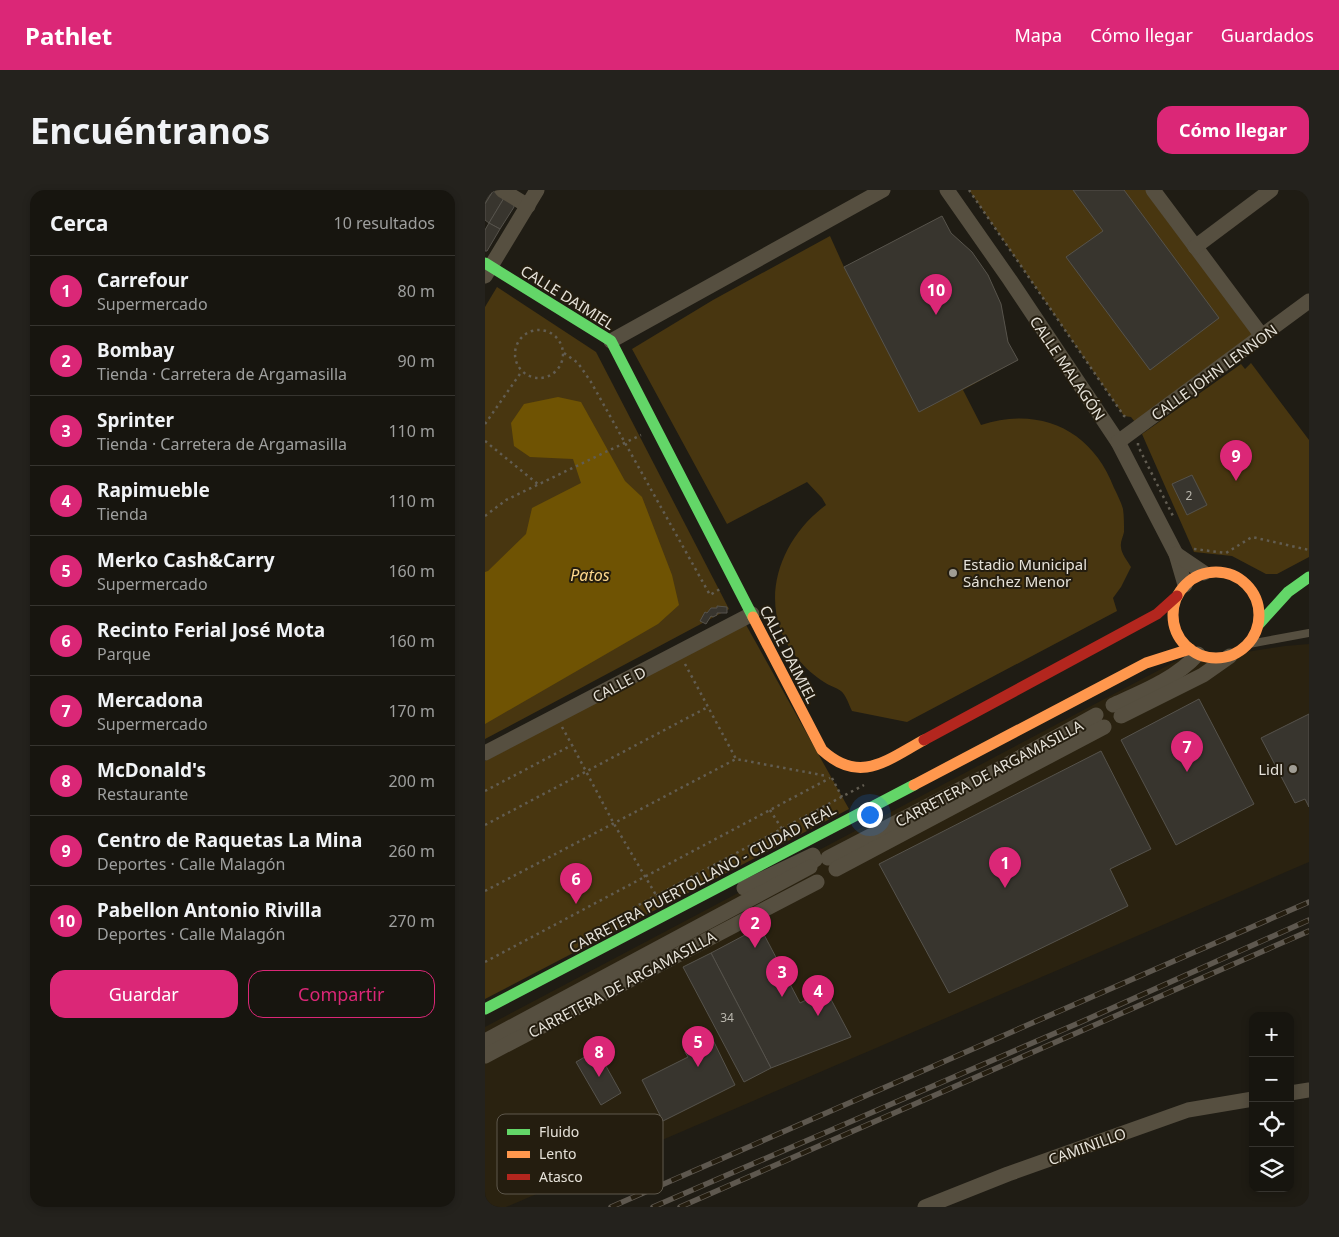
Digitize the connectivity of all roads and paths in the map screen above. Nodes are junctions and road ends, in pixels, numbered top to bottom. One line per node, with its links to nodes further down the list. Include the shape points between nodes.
1 (502, 190): 8 (street)
2 (537, 190): 8 (street)
3 (883, 190): 13 (street)
4 (947, 190): 19 (street, CALLE MALAGÓN)
5 (969, 190): 17 (path, via 1124,416 1131,417)
6 (1153, 190): 9 (street)
7 (1271, 190): 9 (street)
8 (527, 206): 10 (street)
9 (1195, 246): 12 (street)
10 (487, 268): 13 (main road, CALLE DAIMIEL)
11 (1309, 301): 12 (street, CALLE JOHN LENNON)
12 (1262, 336): 17 (street, CALLE JOHN LENNON)
13 (611, 341): 31 (main road, CALLE DAIMIEL)
14 (563, 354): 15 (path, via 558,369 545,378 529,376); 15 (path, via 562,346 553,334 531,331 516,347 517,364); 20 (path, via 578,363)
15 (522, 370): 16 (path)
16 (485, 424)
17 (1139, 427): 19 (street, CALLE JOHN LENNON); 23 (path, via 1142,434 1138,446)
18 (485, 441): 21 (path)
19 (1118, 442): 25 (street, CALLE MALAGÓN)
20 (625, 443): 21 (path); 30 (path)
21 (539, 485): 22 (path, via 506,500)
22 (485, 516)
23 (1177, 523)
24 (1309, 550): 25 (path, via 1251,537 1226,553)
25 (1183, 551): 26 (street, CALLE MALAGÓN); 29 (street, CALLE MALAGÓN)
26 (1204, 573): 28 (main road, via 1229,574 1243,580); 29 (main road)
27 (1305, 579): 28 (main road); 33 (main road)
28 (1250, 588): 33 (main road, via 1257,601)
29 (1181, 591): 31 (main road, CALLE DAIMIEL, via 1157,614 876,766 854,769 836,764 822,750); 32 (main road, via 1174,609)
30 (709, 595)
31 (752, 614): 38 (street, CALLE D)
32 (1174, 622): 37 (main road, via 1179,637); 40 (main road, CARRETERA PUERTOLLANO - CIUDAD REAL)
33 (1258, 625): 35 (lane); 36 (main road)
34 (1309, 633): 35 (lane)
35 (1284, 636): 36 (lane)
36 (1249, 644): 39 (main road)
37 (1194, 651): 39 (main road, via 1213,657); 40 (main road, CARRETERA PUERTOLLANO - CIUDAD REAL); 42 (street, via 1187,666)
38 (679, 652): 41 (path); 43 (street, CALLE D)
39 (1230, 656): 42 (street, via 1203,675)
40 (1146, 663): 62 (main road, CARRETERA PUERTOLLANO - CIUDAD REAL)
41 (708, 707): 47 (path); 48 (path)
42 (1117, 710): 44 (street, via 1110,704 1102,706 1097,711); 44 (street, via 1120,720 1115,726 1107,728)
43 (557, 716): 45 (path); 46 (street, CALLE D)
44 (1100, 721): 55 (street, CARRETERA DE ARGAMASILLA, via 1001,768)
45 (572, 745): 48 (path); 50 (path)
46 (485, 753)
47 (736, 759): 49 (path); 52 (path)
48 (587, 772): 52 (path); 53 (path)
49 (831, 777): 51 (path); 54 (path, via 842,797)
50 (485, 791)
51 (770, 810): 54 (path); 56 (path)
52 (614, 824): 56 (path); 58 (path)
53 (485, 825)
54 (782, 829): 60 (path)
55 (823, 864): 57 (street, via 811,876); 57 (street, CARRETERA DE ARGAMASILLA, via 836,874 831,881); 59 (street, CARRETERA DE ARGAMASILLA); 62 (street, CARRETERA DE ARGAMASILLA, via 813,855 705,907)
56 (645, 877): 60 (path); 63 (path)
57 (817, 882): 59 (street, CARRETERA DE ARGAMASILLA)
58 (485, 891)
59 (781, 892): 65 (street, CARRETERA DE ARGAMASILLA); 66 (street, CARRETERA DE ARGAMASILLA)
60 (656, 896): 61 (path)
61 (630, 909)
62 (675, 909): 64 (main road, CARRETERA PUERTOLLANO - CIUDAD REAL)
63 (485, 962)
64 (485, 1009)
65 (485, 1041)
66 (485, 1056)
67 (1309, 1090): 68 (street)
68 (1294, 1092)
69 (1249, 1100): 70 (street, CAMINILLO, via 1188,1110)
70 (925, 1207)

